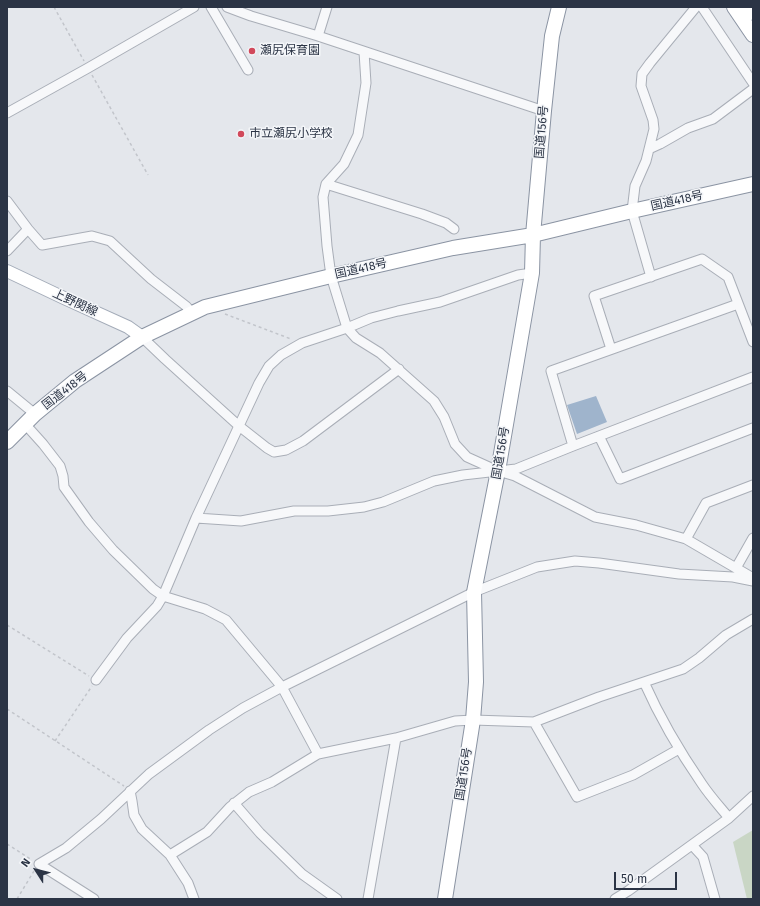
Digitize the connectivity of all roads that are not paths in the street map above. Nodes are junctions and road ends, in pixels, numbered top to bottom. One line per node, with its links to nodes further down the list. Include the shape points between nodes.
1 (194, 7): 18 (street)
2 (211, 7): 14 (street)
3 (227, 7): 11 (street)
4 (327, 7): 11 (street)
5 (559, 7): 17 (highway, 国道156号, via 552,36)
6 (696, 7): 19 (street, via 642,74 641,86 654,129)
7 (702, 7): 15 (street)
8 (734, 7): 12 (highway)
9 (749, 7): 10 (highway)
10 (753, 13)
11 (318, 36): 13 (street)
12 (753, 36)
13 (364, 52): 17 (street); 20 (street, via 366,83 358,135 344,164)
14 (248, 70)
15 (753, 83)
16 (753, 89): 19 (street, via 713,119 688,128)
17 (544, 111): 26 (highway, 国道156号)
18 (7, 113)
19 (649, 149): 23 (street, via 635,186)
20 (326, 184): 25 (street, via 422,214 446,223); 30 (street, via 323,197)
21 (753, 184): 23 (highway, 国道418号)
22 (7, 201): 24 (street)
23 (632, 211): 26 (highway, 国道418号); 31 (street)
24 (28, 229): 27 (street); 33 (street, via 42,245 92,236 110,241 186,306)
25 (454, 229)
26 (533, 235): 29 (highway, 国道156号); 30 (highway, 国道418号, via 453,248)
27 (7, 251)
28 (7, 271): 36 (main road, 上野関線, via 128,327)
29 (532, 273): 35 (street, via 518,275 440,302 371,318); 49 (highway, 国道156号)
30 (331, 276): 33 (highway, 国道418号); 35 (street)
31 (651, 277): 32 (street, via 702,259 728,277); 38 (street, via 594,296)
32 (738, 304): 34 (street); 38 (street)
33 (198, 310): 36 (highway, 国道418号)
34 (749, 317): 37 (street)
35 (346, 328): 39 (street); 44 (street, via 302,343 281,355 269,366)
36 (142, 337): 42 (highway, 国道418号, via 74,381); 44 (street)
37 (753, 342)
38 (611, 349): 48 (street, via 551,371)
39 (399, 370): 44 (street, via 303,441 286,450 274,452); 49 (street, via 434,401 455,444 467,457)
40 (753, 377): 46 (street)
41 (7, 391): 42 (street)
42 (35, 414): 43 (highway, 国道418号)
43 (25, 424): 47 (highway, 国道418号); 57 (street, via 60,466 64,487 89,522 113,550)
44 (239, 426): 51 (street)
45 (753, 428): 46 (street, via 620,479)
46 (599, 436): 48 (street)
47 (7, 442)
48 (573, 446): 49 (street, via 516,470)
49 (498, 471): 51 (street, via 434,481 364,507 328,512 294,511 241,521); 53 (street, via 515,476 595,517); 56 (highway, 国道156号)
50 (753, 485): 53 (street, via 706,503)
51 (196, 518): 57 (street)
52 (753, 538): 54 (street)
53 (686, 539): 54 (street)
54 (736, 568): 55 (street)
55 (753, 579): 56 (street, via 679,574 576,561 537,567)
56 (474, 592): 61 (street); 62 (highway, 国道156号, via 476,682)
57 (163, 596): 59 (street); 61 (street, via 205,609 226,620)
58 (753, 619): 60 (street, via 726,635 683,669)
59 (96, 680)
60 (644, 682): 63 (street); 65 (street)
61 (282, 687): 66 (street); 67 (street, via 209,730)
62 (473, 720): 63 (street); 64 (street, via 455,722); 78 (highway, 国道156号)
63 (534, 722): 65 (street, via 577,797 633,775)
64 (396, 738): 66 (street); 77 (street)
65 (679, 749): 70 (street, via 702,786)
66 (318, 754): 69 (street)
67 (130, 791): 72 (street, via 134,815 142,829); 74 (street, via 66,848 39,864)
68 (753, 796): 70 (street)
69 (234, 803): 72 (street, via 207,832); 76 (street, via 302,874)
70 (729, 818): 71 (street)
71 (692, 844): 73 (street); 80 (street, via 703,857)
72 (170, 855): 75 (street, via 188,883)
73 (630, 895): 79 (street)
74 (94, 899)
75 (194, 899)
76 (337, 899)
77 (368, 899)
78 (445, 899)
79 (615, 899)
80 (715, 899)

